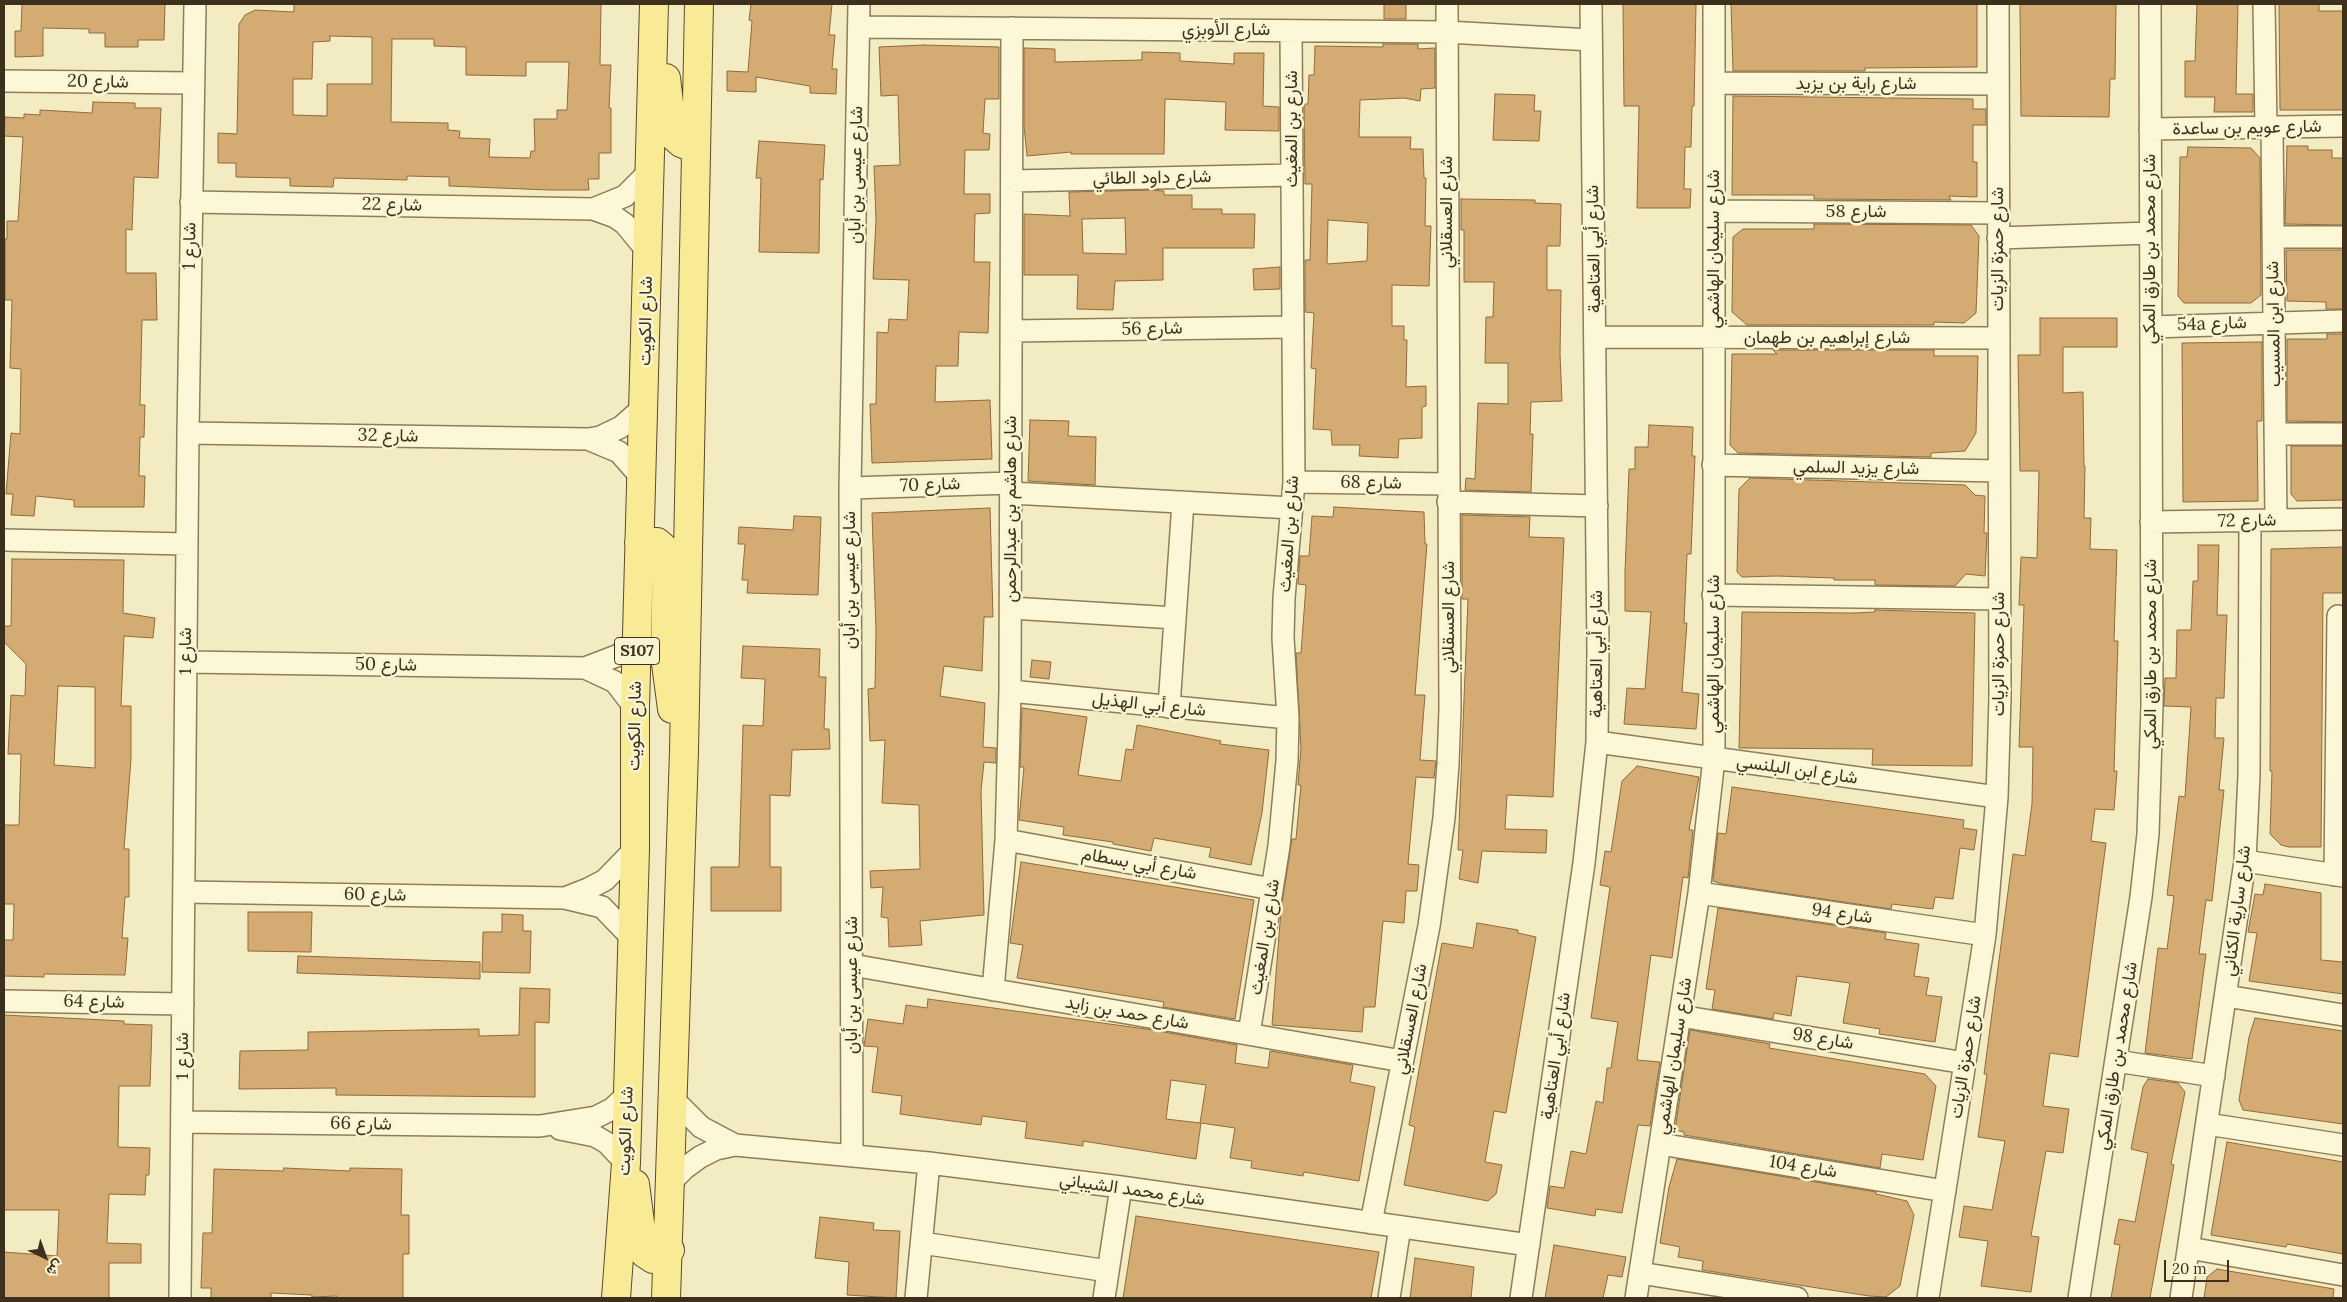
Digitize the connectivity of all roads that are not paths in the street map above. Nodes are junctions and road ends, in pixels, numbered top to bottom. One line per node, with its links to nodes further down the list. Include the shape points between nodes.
1 (195, 4): 17 (street, شارع 1)
2 (699, 4): 23 (main road)
3 (859, 4): 11 (street, شارع عيسى بن أبان)
4 (1446, 4): 14 (street, شارع العسقلاني)
5 (1591, 4): 15 (street, شارع أبي العتاهية)
6 (1714, 4): 18 (street, شارع سليمان الهاشمي)
7 (1998, 4): 19 (street, شارع حمزة الزيات)
8 (2150, 4): 22 (street, شارع محمد بن طارق المكي)
9 (2264, 4): 21 (street, شارع ابن المسيب)
10 (652, 8): 23 (main road, via 663,52 673,136 681,144); 24 (main road, شارع الكويت / S107)
11 (860, 27): 12 (street, شارع الأوبزي); 53 (street, شارع عيسى بن أبان)
12 (1012, 28): 13 (street, شارع الأوبزي); 26 (street, شارع هاشم بن عبدالرحمن)
13 (1292, 30): 14 (street, شارع الأوبزي); 25 (street, شارع بن المغيث)
14 (1447, 32): 15 (street, شارع الأوبزي); 55 (street, شارع العسقلاني)
15 (1591, 40): 41 (street, شارع أبي العتاهية)
16 (4, 81): 17 (street, شارع 20)
17 (193, 83): 27 (street, شارع 1)
18 (1714, 83): 19 (street, شارع راية بن يزيد); 29 (street, شارع سليمان الهاشمي)
19 (1998, 84): 30 (street, شارع حمزة الزيات)
20 (2343, 126): 21 (street, شارع عويم بن ساعدة)
21 (2269, 128): 22 (street, شارع عويم بن ساعدة); 32 (street, شارع ابن المسيب)
22 (2150, 130): 31 (street, شارع محمد بن طارق المكي)
23 (696, 140): 79 (main road)
24 (649, 172): 28 (street, شارع 22, via 625,196); 35 (main road, شارع الكويت / S107)
25 (1292, 175): 26 (street, شارع داود الطائي); 38 (street, شارع بن المغيث)
26 (1012, 181): 40 (street, شارع هاشم بن عبدالرحمن)
27 (191, 202): 28 (street, شارع 22); 45 (street, شارع 1)
28 (593, 209): 35 (street, شارع 22, via 625,224)
29 (1714, 211): 30 (street, شارع 58); 42 (street, شارع سليمان الهاشمي)
30 (1998, 213): 34 (street, شارع حمزة الزيات)
31 (2150, 233): 34 (street); 39 (street, شارع محمد بن طارق المكي)
32 (2273, 236): 33 (street); 36 (street, شارع ابن المسيب)
33 (2343, 237)
34 (1998, 238): 43 (street, شارع حمزة الزيات)
35 (648, 252): 44 (main road, شارع الكويت / S107)
36 (2274, 321): 37 (street, 54a شارع); 39 (street, 54a شارع); 46 (street, شارع ابن المسيب)
37 (2343, 321)
38 (1293, 327): 40 (street, شارع 56); 52 (street, شارع بن المغيث)
39 (2151, 327): 62 (street, شارع محمد بن طارق المكي)
40 (1011, 330): 54 (street, شارع هاشم بن عبدالرحمن)
41 (1595, 338): 42 (street, شارع إبراهيم بن طهمان); 57 (street, شارع أبي العتاهية)
42 (1714, 338): 43 (street, شارع إبراهيم بن طهمان); 49 (street, شارع سليمان الهاشمي)
43 (1998, 338): 50 (street, شارع حمزة الزيات)
44 (644, 402): 48 (street, شارع 32, via 621,427); 51 (main road, شارع الكويت / S107)
45 (188, 432): 48 (street, شارع 32); 65 (street, شارع 1)
46 (2275, 434): 47 (street); 61 (street, شارع ابن المسيب)
47 (2343, 434)
48 (588, 439): 51 (street, شارع 32, via 619,452)
49 (1714, 465): 50 (street, شارع يزيد السلمي); 66 (street, شارع سليمان الهاشمي)
50 (1998, 470): 67 (street, شارع حمزة الزيات)
51 (641, 477): 64 (main road, شارع الكويت / S107)
52 (1294, 482): 55 (street, شارع 68); 58 (street, شارع بن المغيث)
53 (850, 488): 54 (street, شارع 70); 92 (street, شارع عيسى بن أبان)
54 (1011, 488): 56 (street, شارع 70); 68 (street, شارع هاشم بن عبدالرحمن)
55 (1448, 493): 57 (street, شارع 68); 100 (street, شارع العسقلاني, via 1450,709 1445,809 1429,926)
56 (1183, 502): 58 (street, شارع 70); 70 (street)
57 (1597, 506): 78 (street, شارع أبي العتاهية)
58 (1292, 508): 77 (street, شارع بن المغيث, via 1284,598)
59 (2343, 519): 61 (street, شارع 72)
60 (2250, 520): 61 (street, شارع 72); 62 (street, شارع 72); 84 (street, شارع سارية الكناني, via 2249,775)
61 (2276, 520)
62 (2151, 522): 101 (street, شارع محمد بن طارق المكي, via 2148,834)
63 (4, 540): 65 (street)
64 (639, 542): 71 (main road, شارع الكويت / S107); 79 (main road, via 658,542 667,554 666,672)
65 (187, 544): 72 (street, شارع 1)
66 (1713, 595): 67 (street); 80 (street, شارع سليمان الهاشمي)
67 (1999, 599): 81 (street, شارع حمزة الزيات)
68 (1010, 608): 70 (street); 74 (street, شارع هاشم بن عبدالرحمن)
69 (2338, 616): 85 (street)
70 (1175, 618): 75 (street)
71 (637, 639): 73 (street, شارع 50, via 619,655); 76 (main road, شارع الكويت / S107)
72 (186, 662): 73 (street, شارع 50); 87 (street, شارع 1)
73 (585, 668): 76 (street, شارع 50, via 615,682)
74 (1010, 691): 75 (street, شارع أبي الهذيل); 82 (street, شارع هاشم بن عبدالرحمن)
75 (1169, 707): 77 (street, شارع أبي الهذيل)
76 (635, 708): 83 (main road, شارع الكويت / S107)
77 (1288, 718): 86 (street, شارع بن المغيث, via 1284,804)
78 (1596, 742): 80 (street, شارع ابن البلنسي); 121 (street, شارع أبي العتاهية, via 1584,863)
79 (684, 751): 105 (main road)
80 (1714, 758): 81 (street, شارع ابن البلنسي); 88 (street, شارع سليمان الهاشمي)
81 (1997, 797): 90 (street, شارع حمزة الزيات)
82 (1006, 840): 86 (street, شارع أبي بسطام); 93 (street, شارع هاشم بن عبدالرحمن)
83 (635, 849): 89 (street, شارع 60, via 605,880); 91 (main road, شارع الكويت / S107)
84 (2245, 861): 85 (street); 94 (street, شارع سارية الكناني)
85 (2339, 875)
86 (1272, 889): 99 (street, شارع بن المغيث)
87 (184, 892): 89 (street, شارع 60); 96 (street, شارع 1)
88 (1699, 893): 90 (street, شارع 94); 98 (street, شارع سليمان الهاشمي)
89 (565, 898): 91 (street, شارع 60, via 602,907)
90 (1985, 935): 102 (street, شارع حمزة الزيات)
91 (632, 938): 104 (main road, شارع الكويت / S107)
92 (852, 965): 93 (street, شارع حمد بن زايد); 112 (street, شارع عيسى بن أبان)
93 (993, 990): 99 (street, شارع حمد بن زايد)
94 (2226, 996): 97 (street); 103 (street, شارع سارية الكناني)
95 (4, 1001): 96 (street, شارع 64)
96 (183, 1004): 106 (street, شارع 1)
97 (2343, 1015)
98 (1680, 1016): 102 (street, شارع 98); 109 (street, شارع سليمان الهاشمي)
99 (1249, 1034): 100 (street, شارع حمد بن زايد)
100 (1402, 1061): 118 (street, شارع العسقلاني)
101 (2116, 1061): 103 (street); 137 (street, شارع محمد بن طارق المكي)
102 (1965, 1063): 117 (street, شارع حمزة الزيات)
103 (2214, 1076): 107 (street, شارع سارية الكناني)
104 (628, 1094): 108 (street, شارع 66, via 612,1109 596,1117); 113 (main road, شارع الكويت / S107)
105 (674, 1100): 110 (street, شارع محمد الشيباني, via 701,1127); 115 (main road)
106 (182, 1122): 108 (street, شارع 66); 127 (street, شارع 1)
107 (2207, 1124): 111 (street); 122 (street, شارع سارية الكناني)
108 (540, 1126): 113 (street, شارع 66, via 595,1136 607,1143)
109 (1660, 1144): 117 (street, شارع 104); 125 (street, شارع سليمان الهاشمي)
110 (735, 1145): 112 (street, شارع محمد الشيباني); 115 (street, شارع محمد الشيباني, via 700,1157)
111 (2343, 1145)
112 (852, 1156): 114 (street, شارع محمد الشيباني)
113 (626, 1163): 123 (main road, via 639,1198 644,1253 659,1259); 128 (main road, شارع الكويت / S107)
114 (930, 1163): 116 (street, شارع محمد الشيباني); 120 (street)
115 (672, 1181): 123 (main road)
116 (1121, 1187): 118 (street, شارع محمد الشيباني); 124 (street)
117 (1945, 1191): 136 (street, شارع حمزة الزيات)
118 (1371, 1223): 119 (street, شارع محمد الشيباني)
119 (1400, 1227): 121 (street, شارع محمد الشيباني); 132 (street)
120 (922, 1243): 124 (street); 130 (street)
121 (1528, 1245): 133 (street, شارع أبي العتاهية)
122 (2189, 1248): 126 (street); 138 (street, شارع سارية الكناني)
123 (670, 1250): 129 (main road)
124 (1108, 1271): 131 (street)
125 (1640, 1273): 134 (street, شارع سليمان الهاشمي); 135 (street)
126 (2343, 1275)
127 (180, 1298)
128 (616, 1298)
129 (666, 1298)
130 (916, 1298)
131 (1104, 1298)
132 (1389, 1298)
133 (1521, 1298)
134 (1636, 1298)
135 (1797, 1298)
136 (1928, 1298)
137 (2079, 1298)
138 (2181, 1298)

